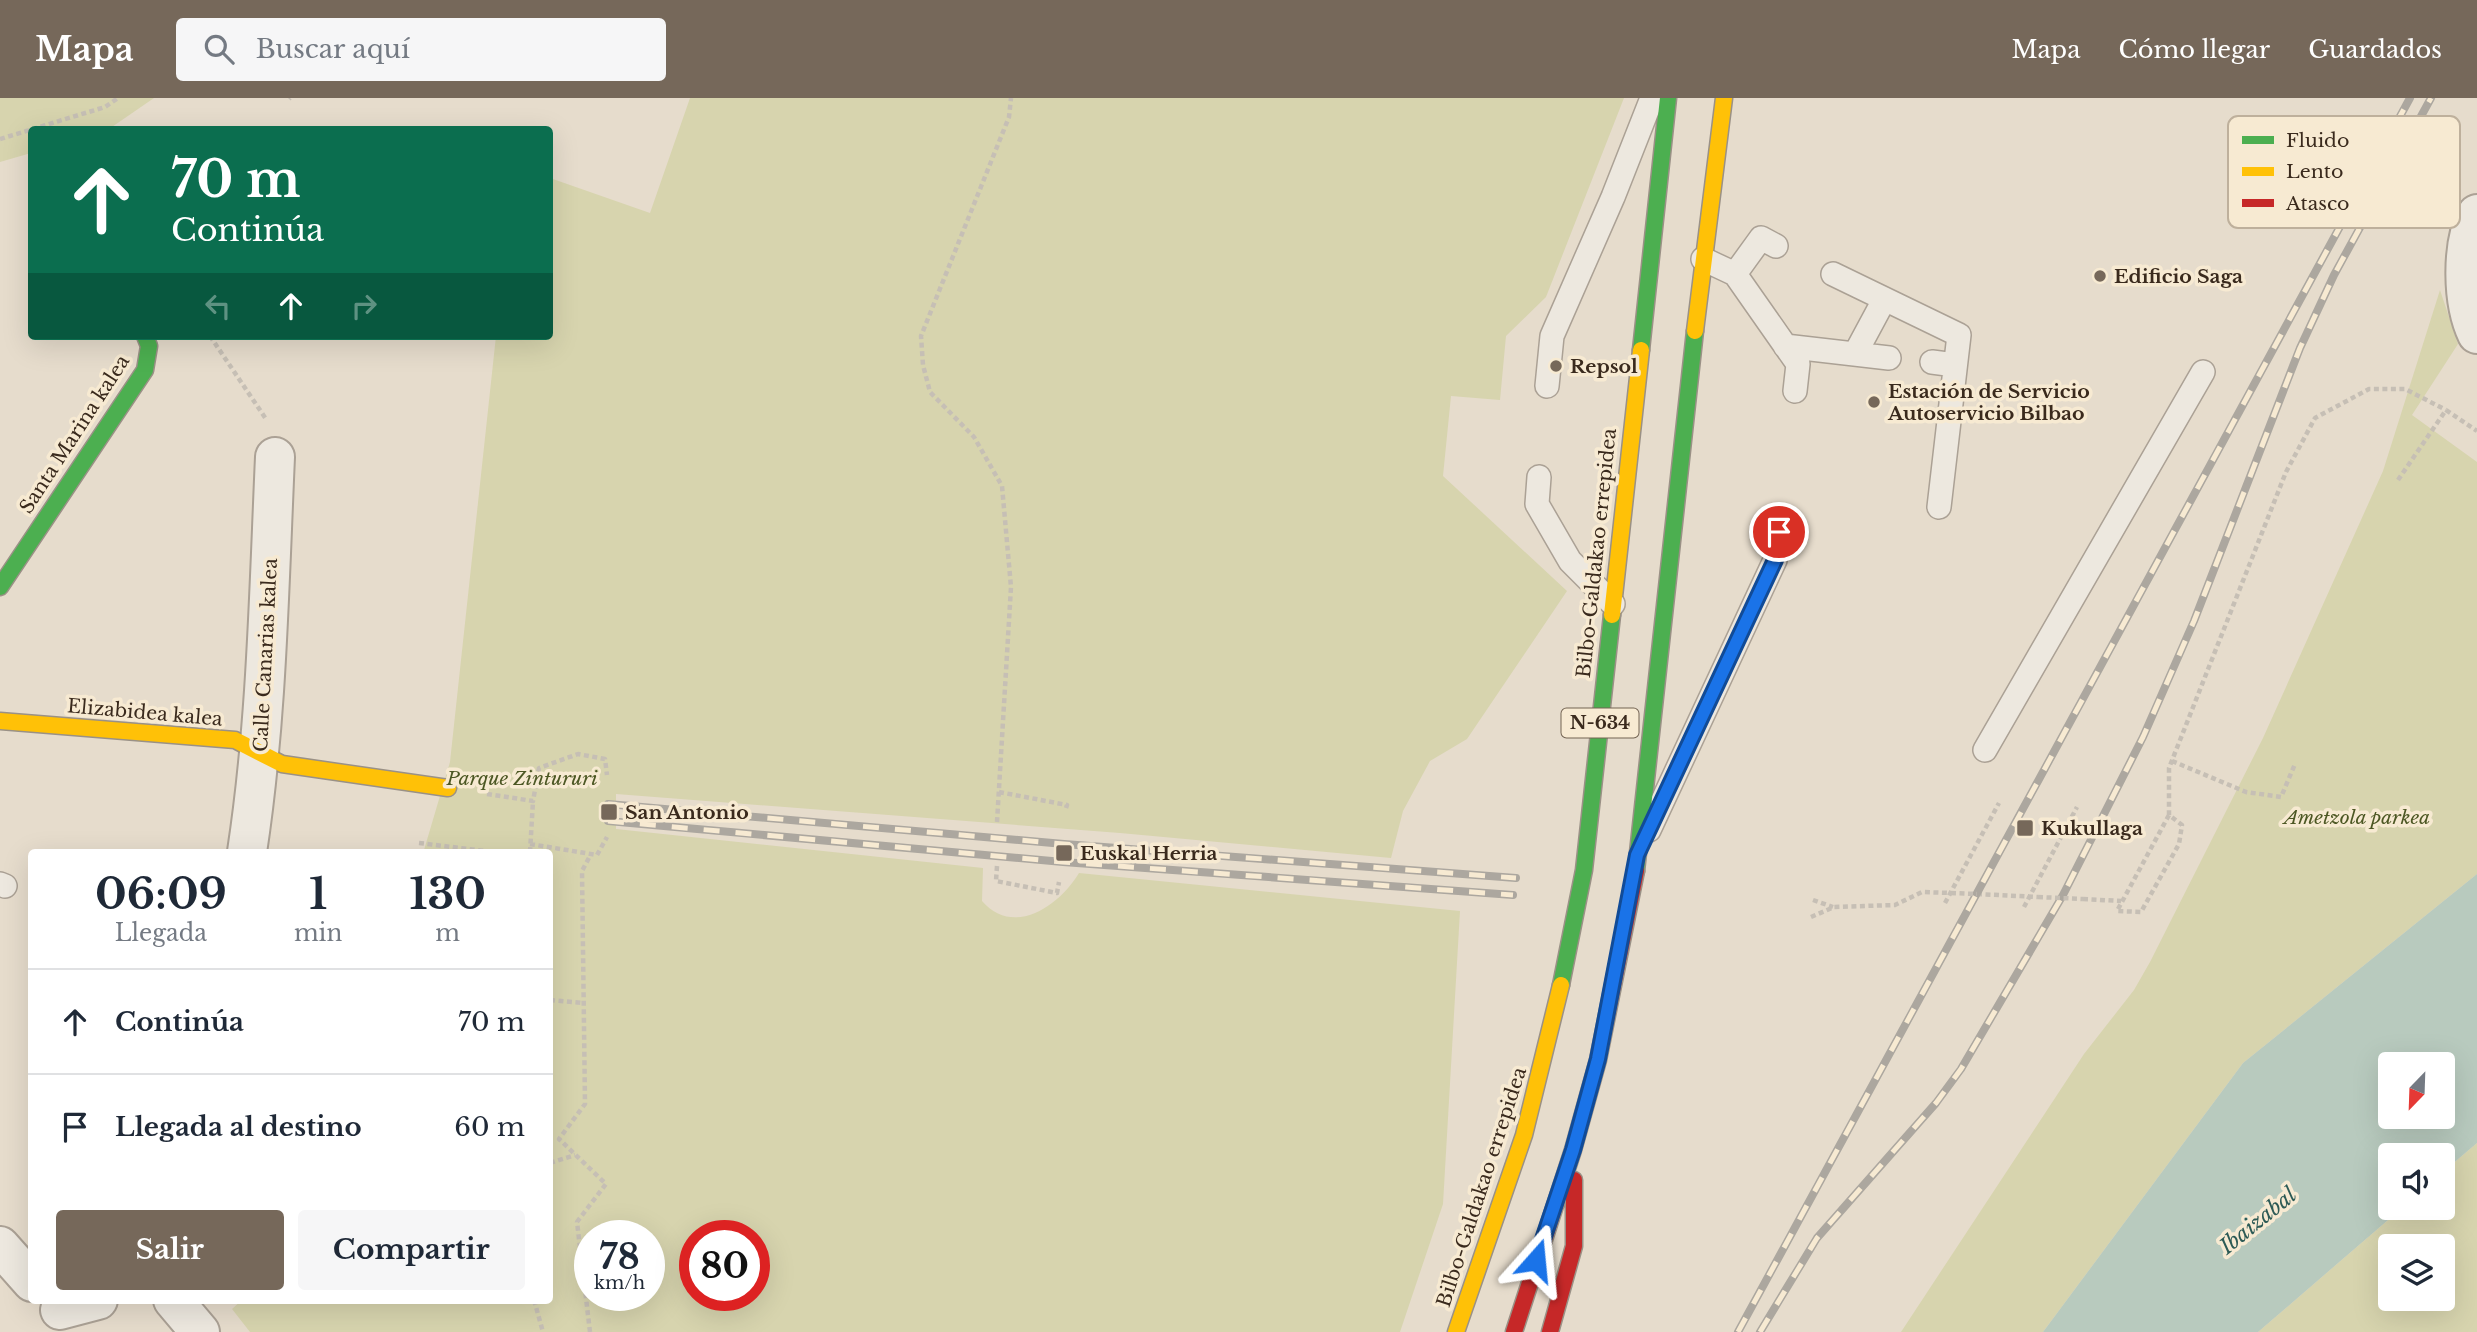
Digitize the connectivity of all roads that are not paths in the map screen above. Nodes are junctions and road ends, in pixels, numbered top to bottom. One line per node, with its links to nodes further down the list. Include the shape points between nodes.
1 (1652, 98): 18 (lane, via 1552,336)
2 (1668, 98): 25 (main road, Bilbo-Galdakao errepidea / N-634)
3 (1724, 98): 6 (main road, N-634)
4 (2477, 214): 10 (street, via 2464,285)
5 (1776, 246): 7 (lane, via 1761,238)
6 (1703, 259): 7 (lane); 31 (main road, N-634)
7 (1735, 274): 12 (lane)
8 (1833, 274): 9 (lane)
9 (1885, 300): 13 (lane); 16 (lane, via 1959,335)
10 (2477, 334)
11 (147, 340): 24 (main road, Santa Marina kalea, via 145,370)
12 (1785, 346): 13 (lane); 19 (lane, via 1798,364)
13 (1855, 354): 14 (lane)
14 (1889, 358)
15 (1932, 362): 16 (lane)
16 (1955, 365): 22 (lane)
17 (2203, 372): 27 (lane)
18 (1547, 386)
19 (1795, 391)
20 (275, 457): 28 (street, Calle Canarias kalea)
21 (1539, 477): 25 (lane, via 1536,504 1570,561)
22 (1939, 507)
23 (1779, 532): 31 (lane, via 1775,560)
24 (0, 587)
25 (1613, 604): 39 (main road, Bilbo-Galdakao errepidea / N-634, via 1585,860 1568,960 1524,1135)
26 (0, 721): 28 (main road, Elizabidea kalea, via 235,740)
27 (1984, 750)
28 (260, 753): 29 (main road, Elizabidea kalea, via 282,764); 30 (street, Calle Canarias kalea)
29 (448, 788)
30 (247, 849)
31 (1637, 855): 32 (main road, N-634, via 1615,982)
32 (1573, 1150): 40 (main road, N-634); 41 (main road, via 1574,1246)
33 (0, 1246): 34 (street)
34 (28, 1278)
35 (86, 1304): 37 (street)
36 (176, 1304): 38 (street)
37 (55, 1314)
38 (200, 1332)
39 (1457, 1332)
40 (1514, 1332)
41 (1550, 1332)

